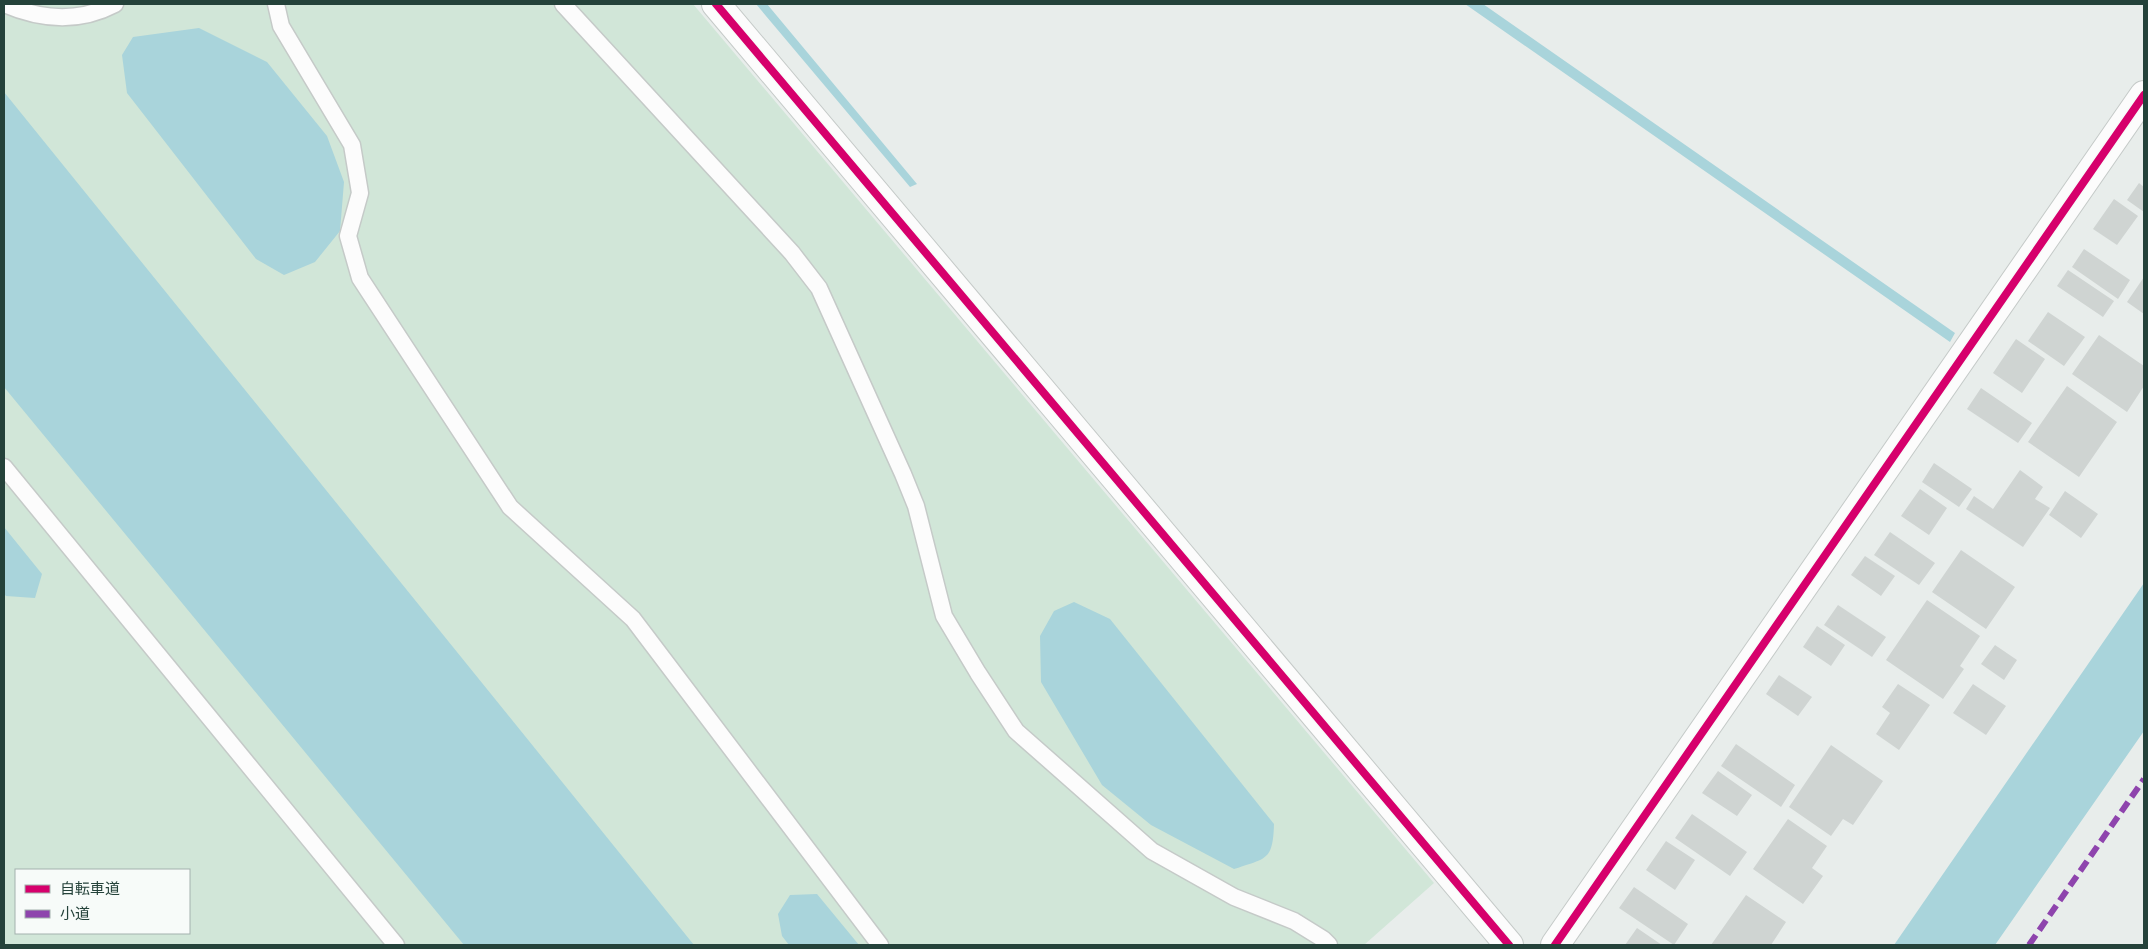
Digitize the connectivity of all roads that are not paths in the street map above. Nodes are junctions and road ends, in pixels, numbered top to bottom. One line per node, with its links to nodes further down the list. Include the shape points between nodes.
1 (4, 4): 2 (lane, via 25,13 66,18 100,12)
2 (115, 4)
3 (276, 4): 11 (lane, via 281,26 352,146 360,192 348,236 360,278 510,507 633,619)
4 (563, 4): 12 (lane, via 792,253 819,288 912,498 944,616 1016,731 1152,851 1234,897 1294,921)
5 (716, 4): 13 (street)
6 (2144, 95): 14 (street)
7 (4, 467): 10 (lane)
8 (4, 485): 9 (lane)
9 (383, 945)
10 (396, 945)
11 (880, 945)
12 (1329, 945)
13 (1509, 945)
14 (1555, 945)

